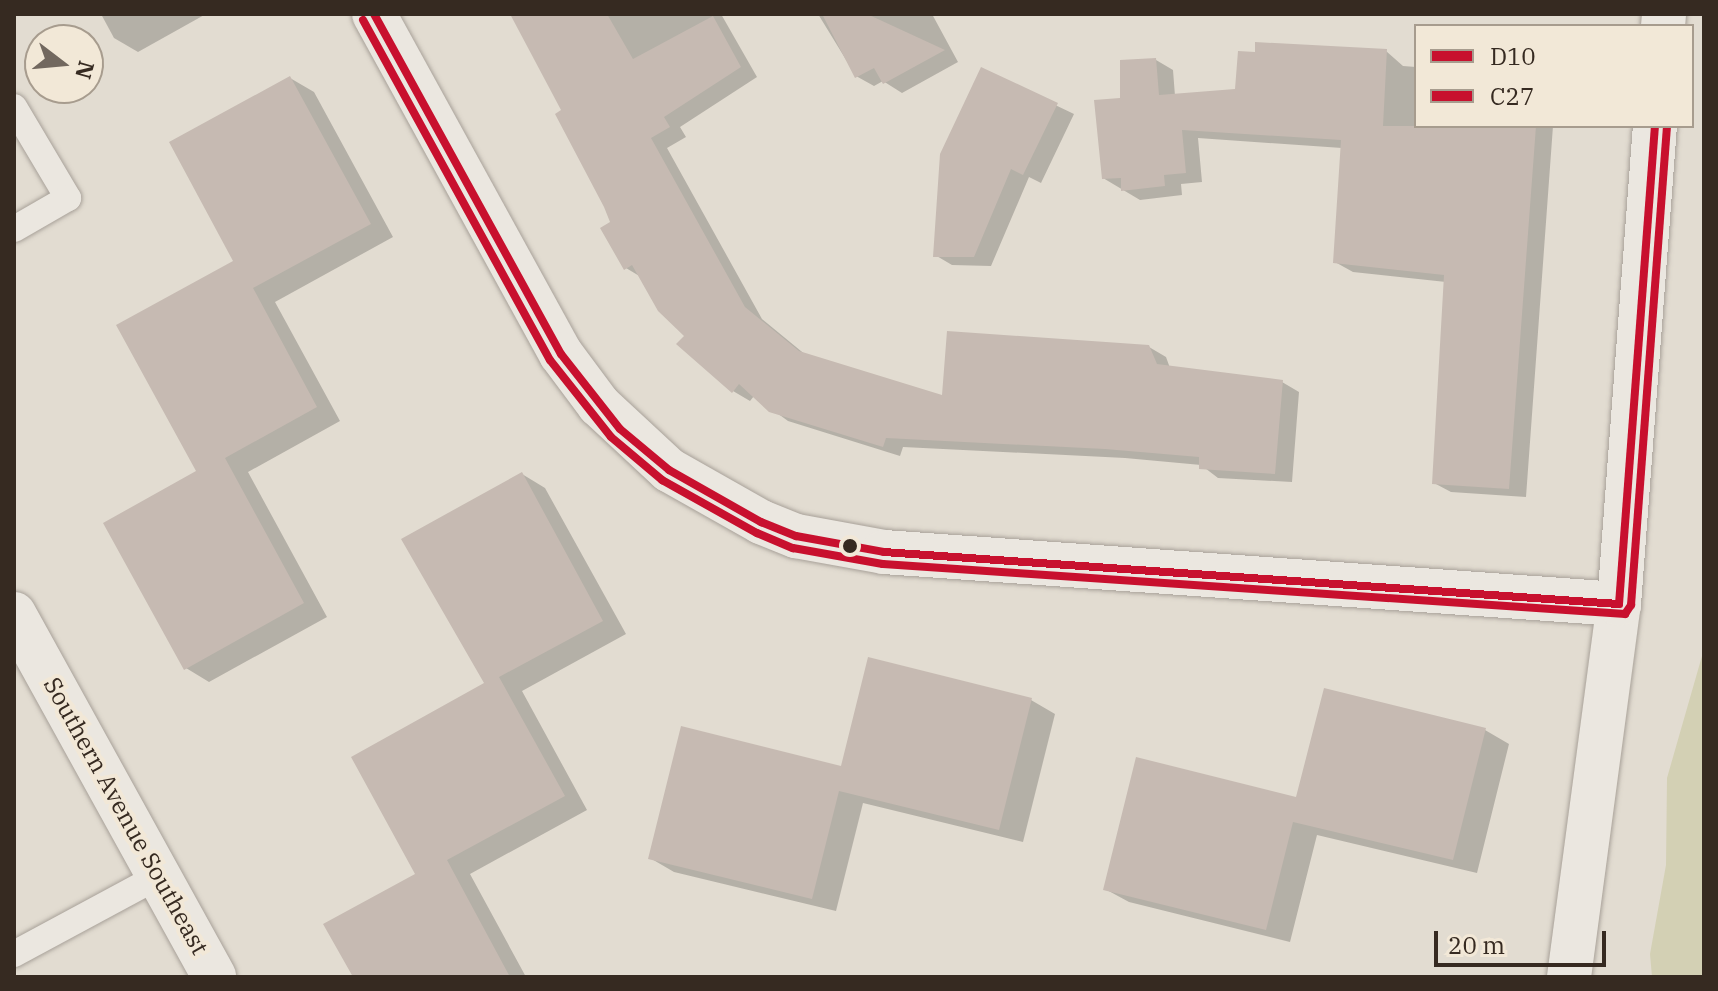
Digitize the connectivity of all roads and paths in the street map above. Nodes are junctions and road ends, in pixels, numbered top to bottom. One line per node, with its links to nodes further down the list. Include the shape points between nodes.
1 (374, 14): 5 (street, via 561,354 599,405 669,470 761,522 796,536 884,552)
2 (14, 107): 4 (lane, via 68,198)
3 (1655, 128): 5 (street)
4 (14, 229)
5 (1619, 604): 10 (street)
6 (14, 614): 7 (street, Southern Avenue Southeast)
7 (159, 876): 8 (lane); 9 (street, Southern Avenue Southeast)
8 (14, 954)
9 (214, 977)
10 (1569, 977)

